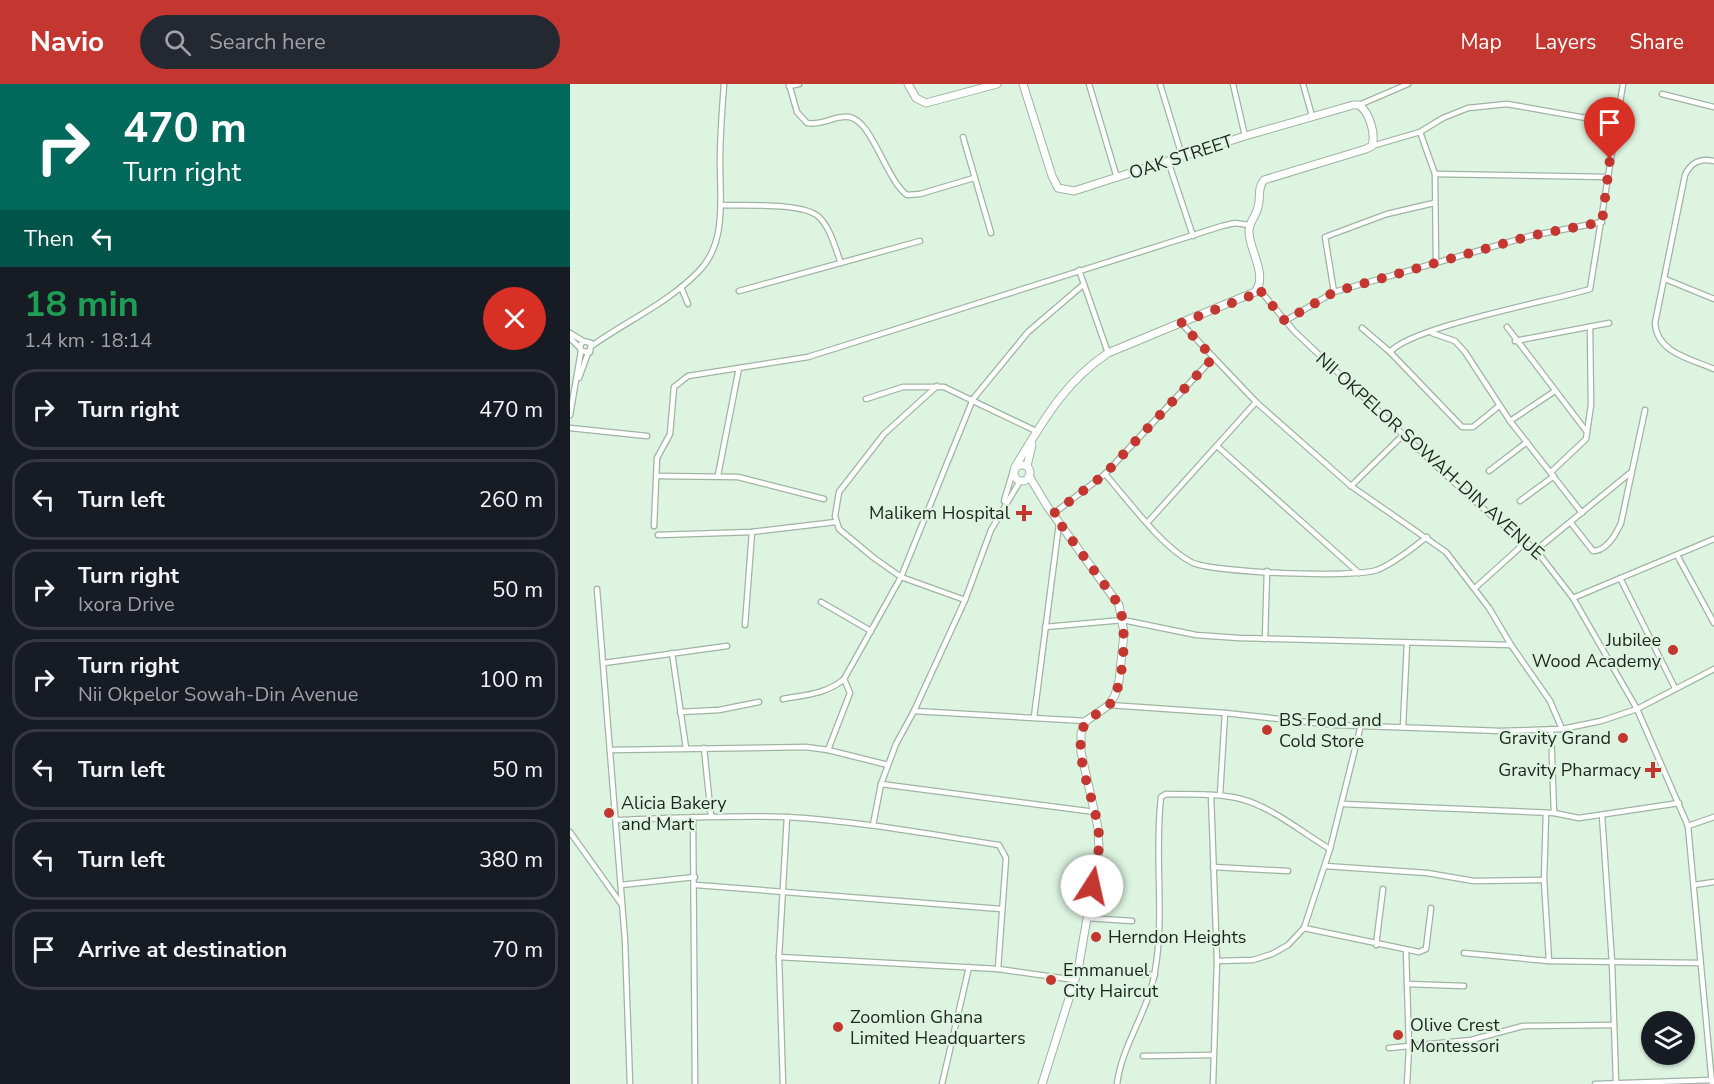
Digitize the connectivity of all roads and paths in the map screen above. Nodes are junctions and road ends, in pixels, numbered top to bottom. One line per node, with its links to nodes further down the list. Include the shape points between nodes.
1 (724, 84): 30 (street)
2 (799, 84): 12 (street)
3 (908, 84): 4 (street, via 916,98 926,103)
4 (997, 84)
5 (1023, 84): 28 (street, OAK STREET, via 1058,188 1069,192)
6 (1089, 84): 28 (street)
7 (1160, 84): 22 (street)
8 (1233, 84): 19 (street)
9 (1303, 84): 16 (street)
10 (1408, 84): 14 (street, OAK STREET)
11 (1623, 84): 17 (street)
12 (789, 85): 27 (street, via 797,112 807,123 845,117 861,123 907,195)
13 (1662, 94): 15 (street)
14 (1359, 105): 16 (street, OAK STREET); 21 (street, via 1372,130)
15 (1714, 107)
16 (1312, 116): 19 (street, OAK STREET)
17 (1614, 123): 18 (street, via 1490,104 1460,111); 26 (street)
18 (1420, 132): 21 (street); 25 (street)
19 (1245, 136): 22 (street, OAK STREET)
20 (963, 137): 27 (street)
21 (1372, 146): 32 (street, via 1264,180)
22 (1182, 156): 24 (street, OAK STREET)
23 (1714, 160): 39 (street, via 1698,160 1684,175)
24 (1168, 161): 28 (street, OAK STREET); 34 (street)
25 (1435, 174): 26 (street); 29 (street)
26 (1608, 177): 31 (street)
27 (974, 178): 33 (street)
28 (1117, 178)
29 (1434, 203): 36 (street); 44 (street, via 1387,214 1325,237)
30 (721, 205): 37 (street, via 810,211 825,225); 41 (street, via 718,234 710,257)
31 (1602, 222): 36 (street, via 1530,236); 53 (street, via 1590,289)
32 (1250, 225): 34 (street, via 1235,223); 42 (street, via 1260,277)
33 (991, 233)
34 (1193, 236): 38 (street)
35 (920, 241): 37 (street)
36 (1436, 262): 44 (street)
37 (841, 264): 43 (street)
38 (1079, 270): 40 (street); 62 (street, via 808,357)
39 (1665, 279): 45 (street); 63 (street, via 1656,315 1657,335 1669,350)
40 (1084, 284): 60 (street); 68 (street, via 1028,332)
41 (681, 287): 46 (street); 56 (street)
42 (1258, 288): 47 (street, NII OKPELOR SOWAH-DIN AVENUE); 48 (street, via 1250,296)
43 (739, 291)
44 (1334, 292): 47 (street)
45 (1714, 299)
46 (688, 303)
47 (1285, 321): 77 (street, NII OKPELOR SOWAH-DIN AVENUE)
48 (1181, 323): 60 (street); 61 (street)
49 (1610, 323): 51 (street)
50 (1507, 327): 55 (street)
51 (1590, 327): 55 (street); 75 (street, via 1591,405)
52 (1362, 328): 58 (street)
53 (1430, 333): 58 (street, via 1401,343); 70 (street, via 1455,341)
54 (570, 336): 56 (street); 57 (street)
55 (1515, 341): 66 (street)
56 (588, 343): 57 (street); 59 (street)
57 (580, 349): 59 (street); 64 (street)
58 (1390, 352): 70 (street, via 1462,428 1473,428)
59 (588, 353): 64 (street)
60 (1108, 353): 76 (street, via 1071,382 1050,407)
61 (1213, 358): 69 (street); 85 (street)
62 (739, 368): 87 (street); 88 (street, via 688,376 674,387 670,434 657,458)
63 (1714, 369)
64 (575, 386): 72 (street)
65 (937, 386): 67 (street, via 903,387); 68 (street); 96 (street, via 896,421 839,492)
66 (1555, 391): 73 (street); 75 (street)
67 (866, 399)
68 (973, 399): 76 (street); 110 (street)
69 (1256, 402): 80 (street); 90 (street)
70 (1500, 406): 73 (street)
71 (1646, 410): 84 (street)
72 (570, 415)
73 (1510, 421): 79 (street)
74 (570, 428): 78 (street)
75 (1587, 432): 86 (street, via 1583,444)
76 (1035, 434): 81 (street); 82 (street)
77 (1403, 435): 90 (street); 105 (street, NII OKPELOR SOWAH-DIN AVENUE)
78 (647, 436)
79 (1527, 442): 83 (street); 86 (street)
80 (1217, 446): 97 (street); 109 (street)
81 (1027, 466): 82 (street); 89 (street)
82 (1014, 469): 89 (street, via 1016,479); 93 (street)
83 (1489, 471)
84 (1630, 473): 94 (street); 98 (street, via 1621,523 1615,537 1600,550 1593,551)
85 (1105, 474): 95 (street); 97 (street)
86 (1552, 474): 92 (street); 94 (street)
87 (718, 475): 88 (street); 91 (street)
88 (657, 476): 100 (street)
89 (1024, 479): 93 (street); 95 (street)
90 (1351, 486): 103 (street)
91 (824, 499)
92 (1520, 501)
93 (1002, 510): 115 (street)
94 (1582, 513): 98 (street)
95 (1053, 514): 99 (street)
96 (836, 522): 101 (street); 110 (street, via 839,529)
97 (1148, 522): 108 (street, via 1193,563 1209,568)
98 (1571, 523): 106 (street)
99 (1059, 524): 119 (street, via 1119,605); 122 (street)
100 (654, 526)
101 (752, 532): 102 (street); 121 (street)
102 (658, 536)
103 (1427, 537): 109 (street, via 1381,568); 112 (street, via 1446,552)
104 (1714, 539): 107 (street)
105 (1526, 542): 106 (street, NII OKPELOR SOWAH-DIN AVENUE); 112 (street)
106 (1536, 550): 114 (street, NII OKPELOR SOWAH-DIN AVENUE)
107 (1677, 555): 111 (street); 118 (street)
108 (1268, 571): 109 (street); 124 (street)
109 (1359, 573)
110 (901, 577): 115 (street); 123 (street)
111 (1620, 578): 114 (street); 132 (street)
112 (1475, 588): 126 (street)
113 (597, 589): 129 (street)
114 (1573, 598): 136 (street, NII OKPELOR SOWAH-DIN AVENUE)
115 (964, 600): 137 (street)
116 (821, 602): 123 (street)
117 (1714, 609): 118 (street)
118 (1708, 612): 120 (street)
119 (1123, 620): 122 (street); 124 (street, via 1196,635); 135 (street, via 1119,681)
120 (1714, 623)
121 (745, 625)
122 (1045, 627): 140 (street)
123 (871, 631): 131 (street)
124 (1265, 639): 125 (street)
125 (1407, 643): 126 (street); 143 (street)
126 (1511, 645): 145 (street, via 1550,701)
127 (727, 646): 128 (street)
128 (672, 653): 129 (street); 138 (street)
129 (604, 663): 148 (street)
130 (1714, 669): 132 (street)
131 (844, 679): 133 (street, via 822,692); 149 (street, via 850,693)
132 (1675, 688): 136 (street)
133 (783, 699)
134 (759, 702): 138 (street)
135 (1109, 705): 139 (street); 141 (street)
136 (1637, 709): 145 (street); 154 (street, NII OKPELOR SOWAH-DIN AVENUE)
137 (914, 711): 140 (street); 150 (street)
138 (680, 712): 147 (street)
139 (1225, 713): 142 (street); 153 (street)
140 (1034, 717): 141 (street)
141 (1086, 721): 156 (street, via 1080,746)
142 (1361, 725): 143 (street); 155 (street)
143 (1403, 727): 144 (street)
144 (1551, 729): 145 (street); 158 (street)
145 (1562, 729)
146 (704, 747): 147 (street); 149 (street); 160 (street)
147 (686, 748): 148 (street)
148 (611, 750): 164 (street)
149 (828, 750): 150 (street)
150 (888, 765): 151 (street)
151 (881, 784): 156 (street); 165 (street)
152 (1211, 795): 153 (street); 170 (street); 197 (street, via 1161,797 1160,945)
153 (1220, 795): 168 (street, via 1264,809)
154 (1679, 803): 159 (street); 166 (street, NII OKPELOR SOWAH-DIN AVENUE)
155 (1343, 804): 157 (street); 168 (street)
156 (1095, 812): 183 (street, via 1099,849)
157 (1545, 813): 158 (street); 173 (street)
158 (1554, 813): 159 (street, via 1579,818)
159 (1602, 815): 192 (street)
160 (711, 816): 161 (street); 162 (street)
161 (693, 817): 164 (street); 172 (street)
162 (787, 817): 165 (street); 179 (street)
163 (1714, 817): 166 (street)
164 (617, 820): 175 (street)
165 (873, 825): 182 (street, via 999,845 1004,852)
166 (1688, 826): 177 (street, NII OKPELOR SOWAH-DIN AVENUE)
167 (570, 832): 180 (street)
168 (1330, 849): 169 (street)
169 (1325, 866): 173 (street, via 1427,873 1474,881); 185 (street)
170 (1213, 867): 171 (street); 190 (street)
171 (1288, 871)
172 (695, 877): 175 (street); 176 (street)
173 (1544, 880): 191 (street)
174 (1714, 882): 177 (street)
175 (621, 885): 180 (street)
176 (696, 885): 179 (street); 209 (street)
177 (1694, 885): 193 (street, NII OKPELOR SOWAH-DIN AVENUE)
178 (1383, 889): 186 (street)
179 (782, 890): 182 (street); 189 (street)
180 (622, 905): 208 (street)
181 (1431, 908): 187 (street, via 1426,949)
182 (1001, 909): 195 (street)
183 (1087, 918): 184 (street); 196 (street)
184 (1132, 921)
185 (1304, 928): 186 (street); 190 (street, via 1288,945 1272,954 1253,960)
186 (1376, 945): 187 (street)
187 (1406, 951): 199 (street)
188 (1464, 953): 191 (street)
189 (779, 957): 194 (street); 210 (street)
190 (1217, 961): 204 (street)
191 (1549, 961): 192 (street)
192 (1612, 963): 193 (street); 201 (street)
193 (1700, 963): 207 (street, NII OKPELOR SOWAH-DIN AVENUE)
194 (969, 967): 195 (street); 211 (street)
195 (998, 969): 198 (street)
196 (1078, 970): 197 (street); 198 (street)
197 (1155, 975): 213 (street)
198 (1075, 980): 212 (street)
199 (1407, 984): 200 (street); 202 (street)
200 (1464, 986)
201 (1614, 1024): 202 (street, via 1523,1026 1471,1040); 206 (street)
202 (1408, 1047): 203 (street); 215 (street)
203 (1389, 1048)
204 (1213, 1055): 205 (street); 214 (street)
205 (1143, 1056)
206 (1616, 1082): 207 (street); 216 (street)
207 (1712, 1082)
208 (630, 1084)
209 (695, 1084)
210 (783, 1084)
211 (942, 1084)
212 (1042, 1084)
213 (1117, 1084)
214 (1213, 1084)
215 (1407, 1084)
216 (1595, 1084)

